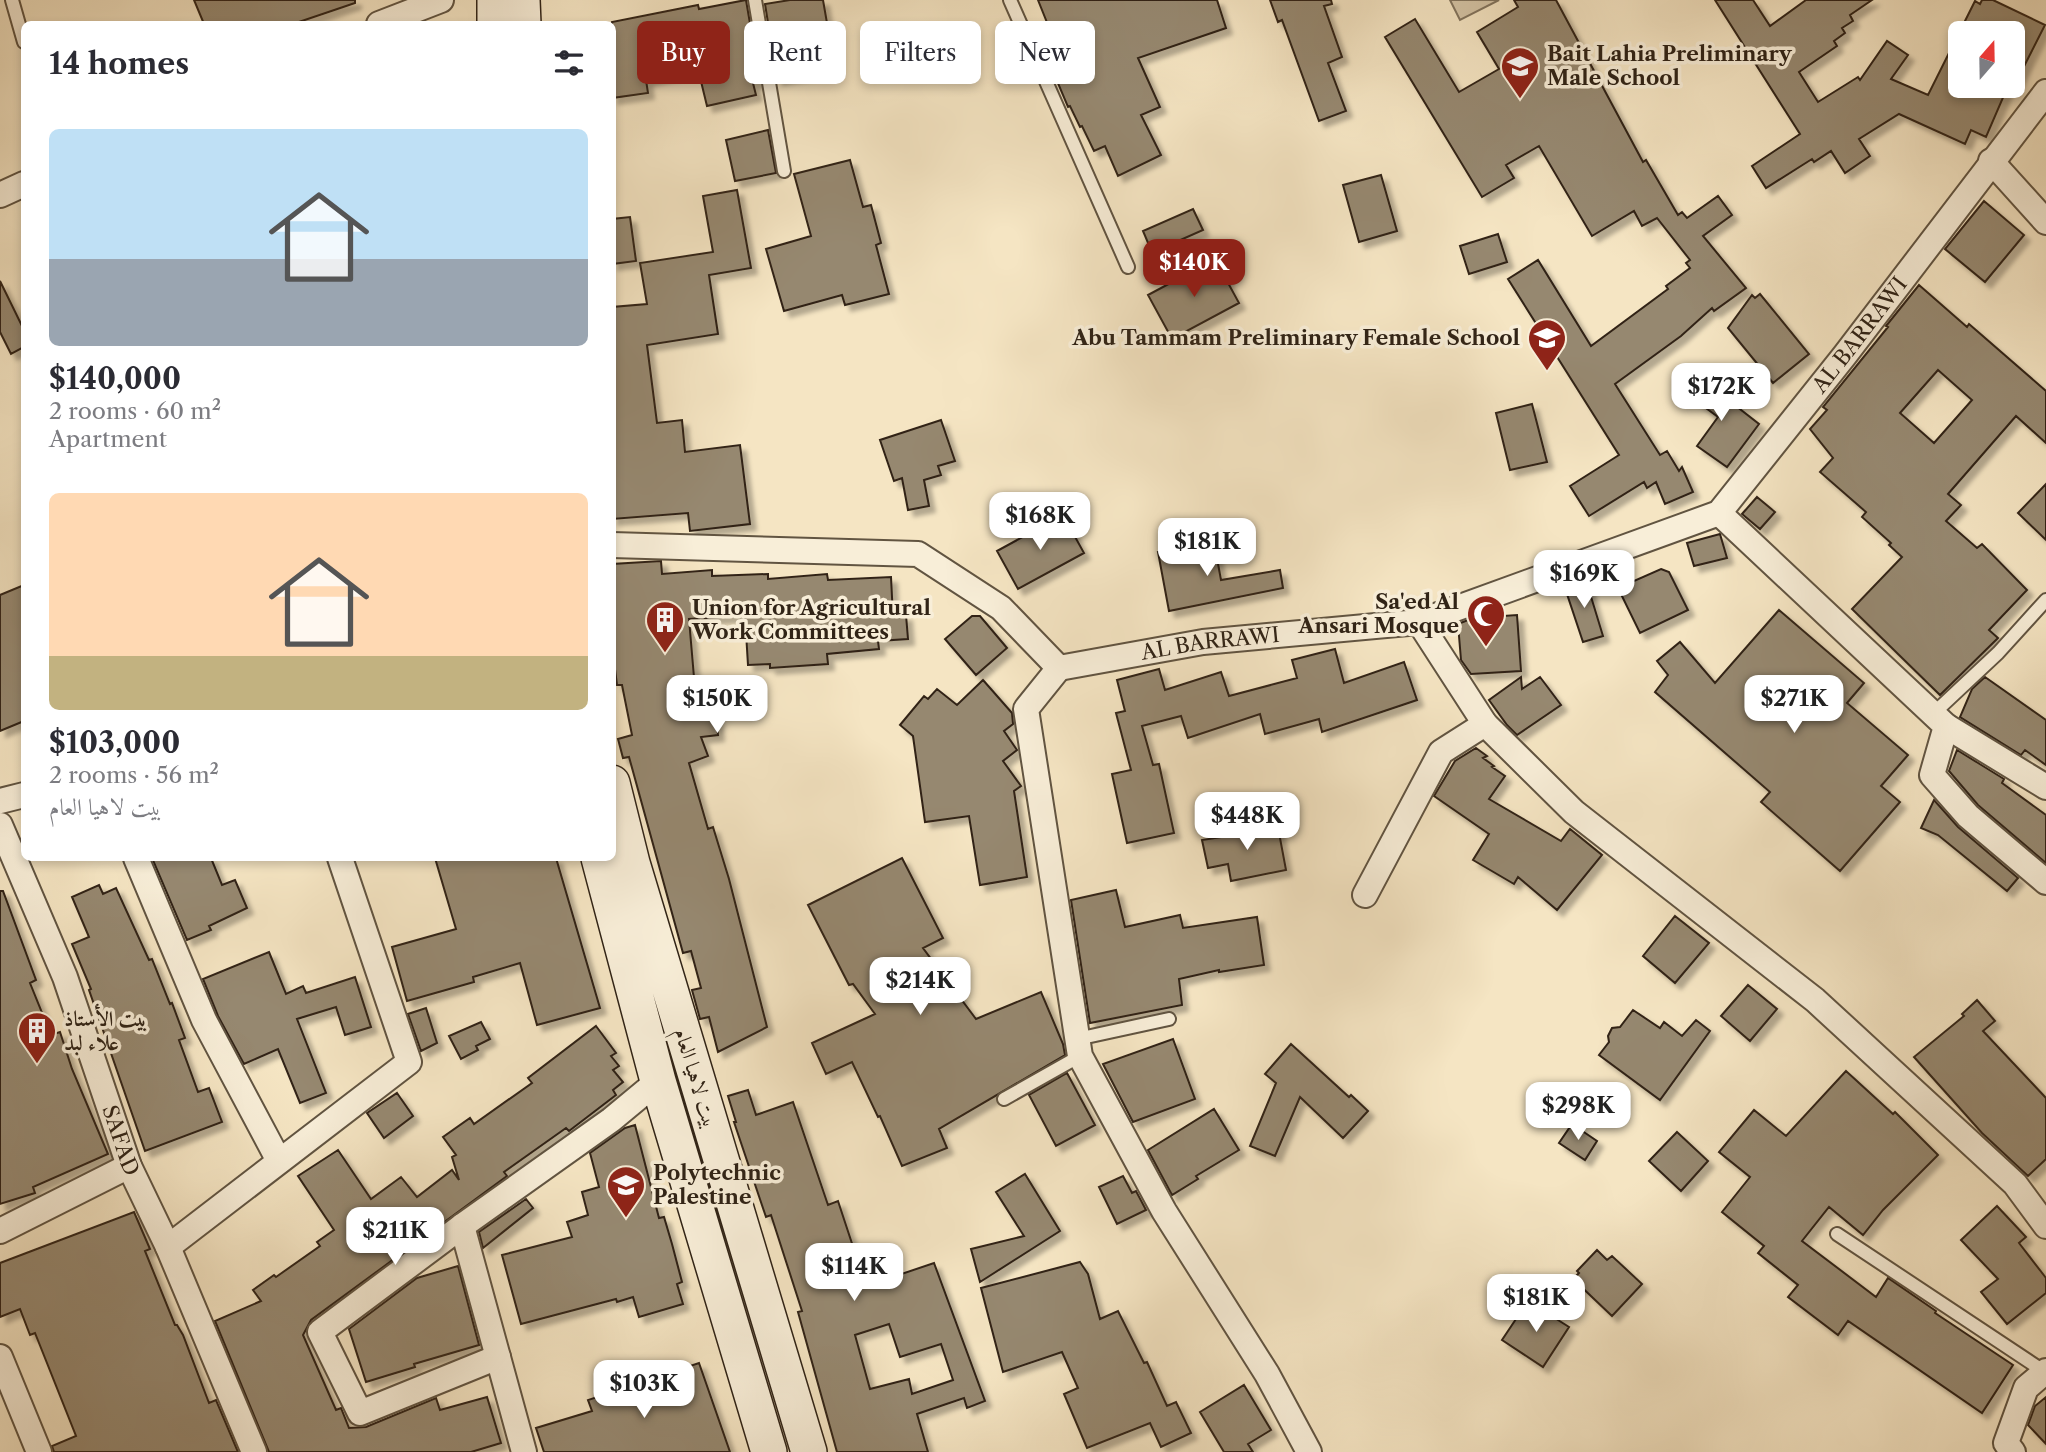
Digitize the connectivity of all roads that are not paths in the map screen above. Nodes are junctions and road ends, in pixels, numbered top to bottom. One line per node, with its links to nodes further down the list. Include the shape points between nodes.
1 (12, 0): 10 (lane)
2 (442, 0): 7 (street)
3 (495, 0): 8 (main road)
4 (522, 0): 9 (main road)
5 (755, 0): 13 (lane)
6 (1010, 0): 17 (lane)
7 (387, 21)
8 (495, 21)
9 (523, 21)
10 (21, 32)
11 (2046, 92): 12 (street, AL BARRAWI)
12 (1991, 161): 16 (street); 18 (street, AL BARRAWI)
13 (784, 171)
14 (21, 185): 15 (street)
15 (0, 195)
16 (2046, 222)
17 (1128, 267)
18 (1719, 513): 21 (street, AL BARRAWI); 23 (street)
19 (616, 545): 22 (street, via 918,554 1001,608)
20 (2046, 600): 23 (lane)
21 (1419, 622): 22 (street, AL BARRAWI, via 1203,642); 24 (street)
22 (1059, 668): 36 (street, via 1026,709)
23 (1940, 720): 25 (street); 33 (street, via 1932,775 1968,816)
24 (1485, 724): 34 (street, via 1441,752); 42 (street, via 1574,812 1815,1000 2015,1184)
25 (2046, 787)
26 (21, 796): 28 (street)
27 (616, 798): 53 (main road, بيت لاهيا العام)
28 (0, 801)
29 (0, 825): 40 (street, SAFAD, via 65,977)
30 (137, 861): 39 (street, via 204,1020)
31 (341, 861): 39 (street, via 409,1062)
32 (600, 861): 37 (main road, بيت لاهيا العام)
33 (2046, 883)
34 (1366, 895)
35 (1169, 1019): 36 (lane)
36 (1078, 1047): 38 (lane); 54 (street, via 1164,1211 1267,1374)
37 (658, 1081): 41 (street); 52 (main road, بيت لاهيا العام)
38 (1004, 1099)
39 (279, 1161): 45 (street)
40 (130, 1166): 43 (street); 45 (street, SAFAD)
41 (462, 1226): 47 (street); 47 (street, via 320,1332 360,1413)
42 (2046, 1227)
43 (0, 1231)
44 (1838, 1234): 48 (lane)
45 (168, 1247): 50 (street, SAFAD)
46 (0, 1357): 49 (street)
47 (498, 1357): 51 (street)
48 (2045, 1372): 55 (street, via 2026,1388 2006,1443)
49 (39, 1452)
50 (254, 1452)
51 (524, 1452)
52 (769, 1452)
53 (809, 1452)
54 (1309, 1452)
55 (2013, 1452)

